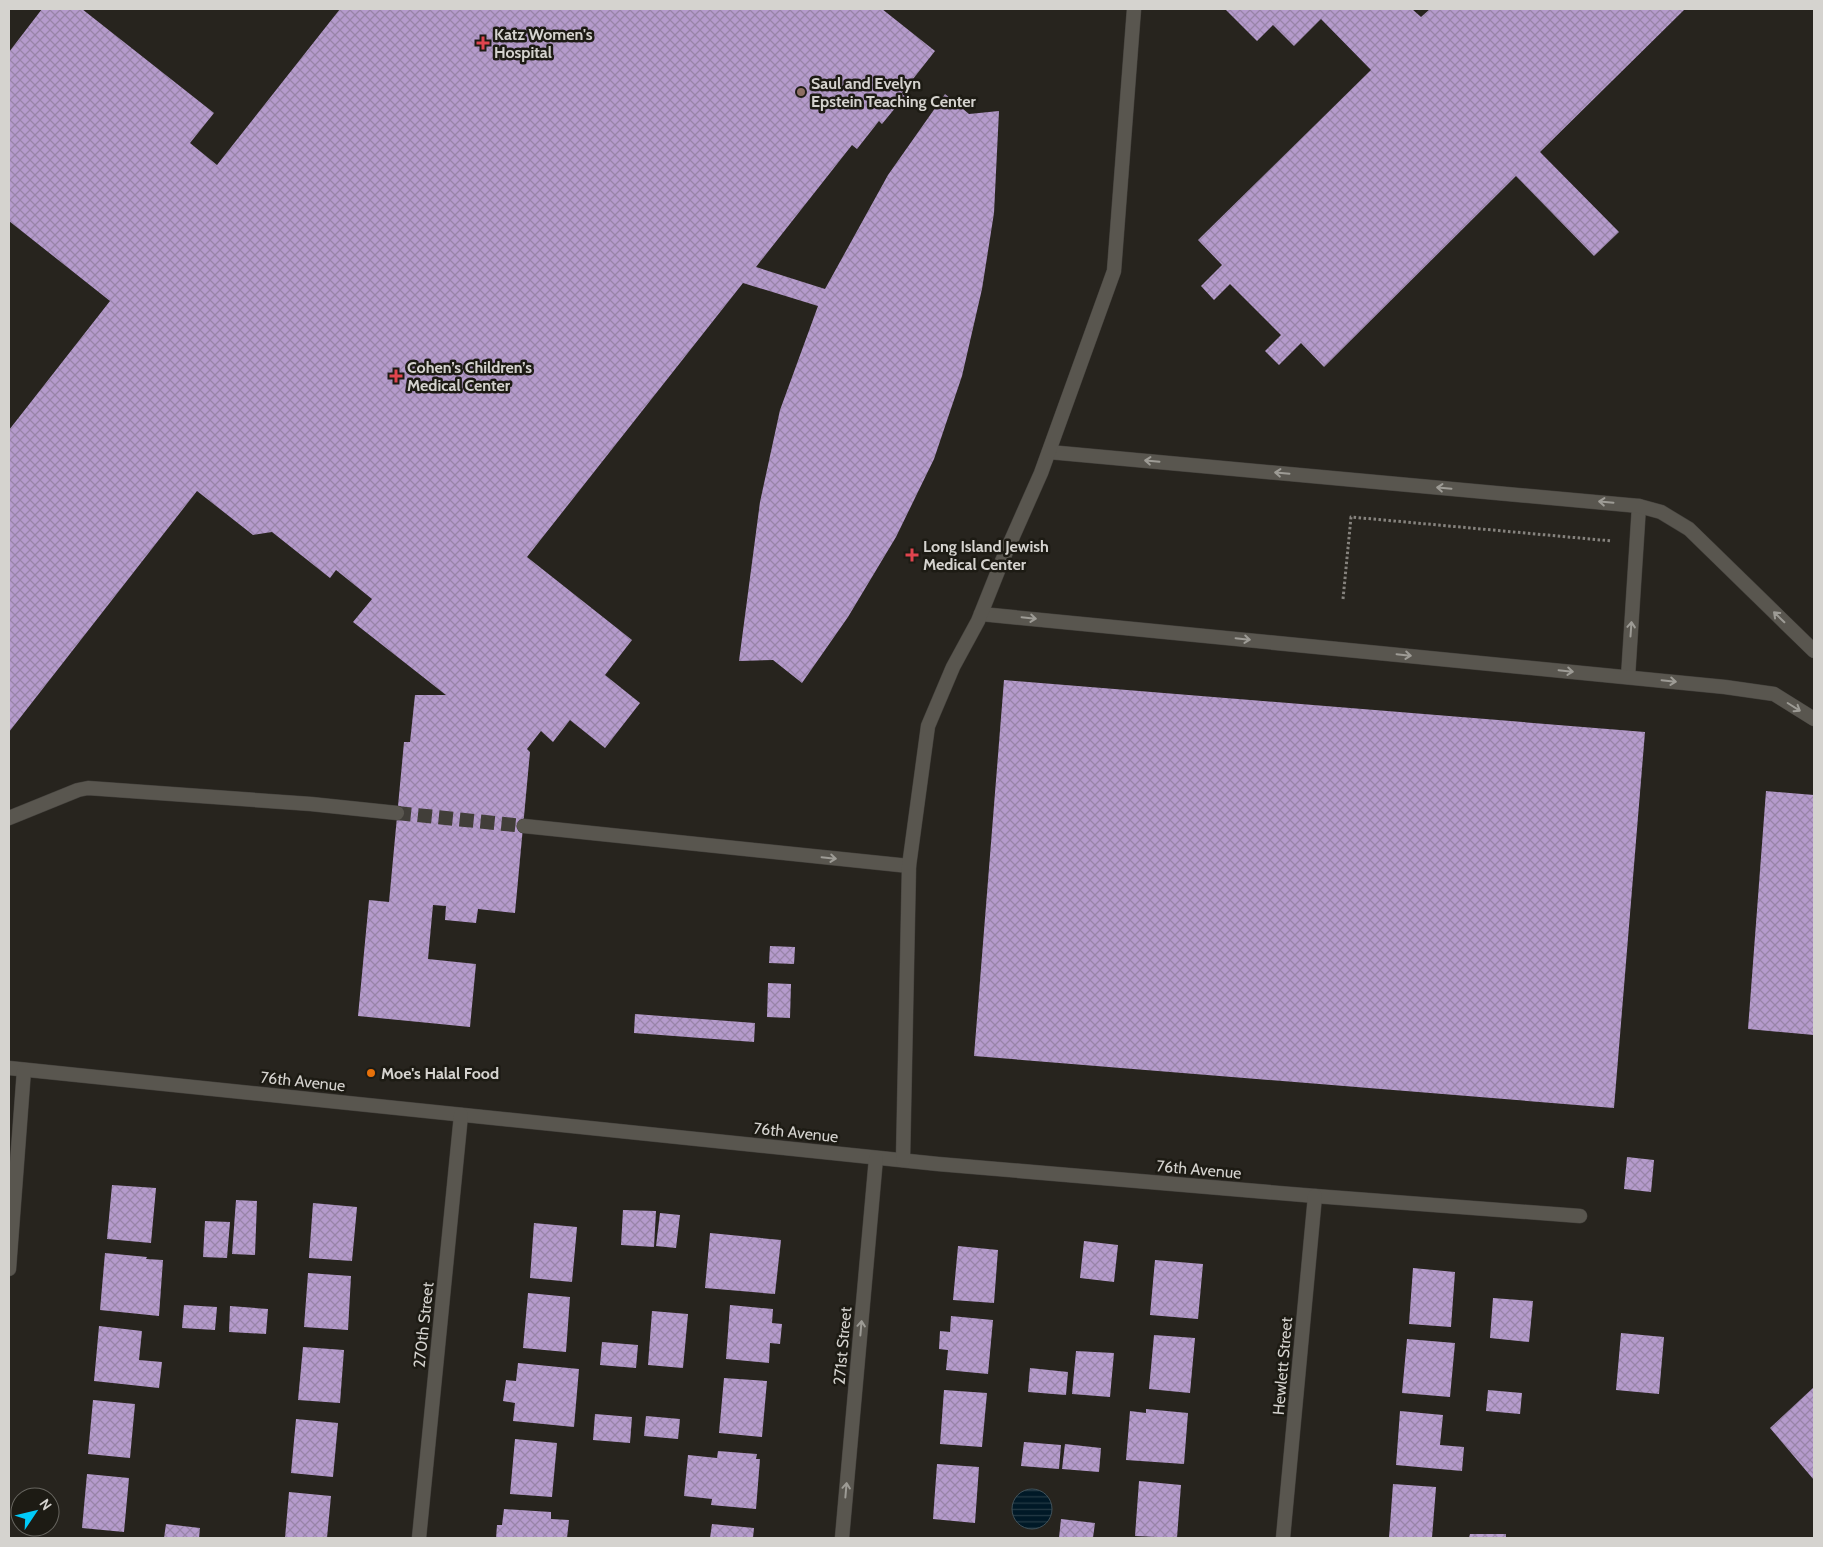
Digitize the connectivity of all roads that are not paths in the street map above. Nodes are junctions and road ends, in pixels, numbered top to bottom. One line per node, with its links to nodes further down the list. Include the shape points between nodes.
1 (1134, 9): 2 (street, via 1114,271)
2 (1049, 452): 3 (street, one-way to 2); 4 (street)
3 (1639, 506): 5 (street, one-way to 3, via 1689,529 1661,512); 6 (street, one-way to 3)
4 (981, 614): 6 (street, one-way to 6); 11 (street, via 953,667 928,726)
5 (1814, 651)
6 (1628, 677): 7 (street, one-way to 7, via 1774,694)
7 (1814, 720)
8 (397, 814): 9 (street, via 311,804 88,788)
9 (9, 818)
10 (524, 826): 11 (street, one-way to 11)
11 (909, 866): 16 (street)
12 (9, 1068): 13 (street, 76th Avenue)
13 (24, 1070): 14 (street, 76th Avenue); 19 (street)
14 (461, 1115): 15 (street, 76th Avenue); 20 (street, 270th Street)
15 (876, 1158): 16 (street, 76th Avenue); 21 (street, 271st Street, one-way to 15)
16 (903, 1160): 17 (street, 76th Avenue)
17 (1315, 1196): 18 (street, 76th Avenue); 22 (street, Hewlett Street)
18 (1580, 1216)
19 (9, 1269)
20 (419, 1538)
21 (842, 1538)
22 (1283, 1538)

